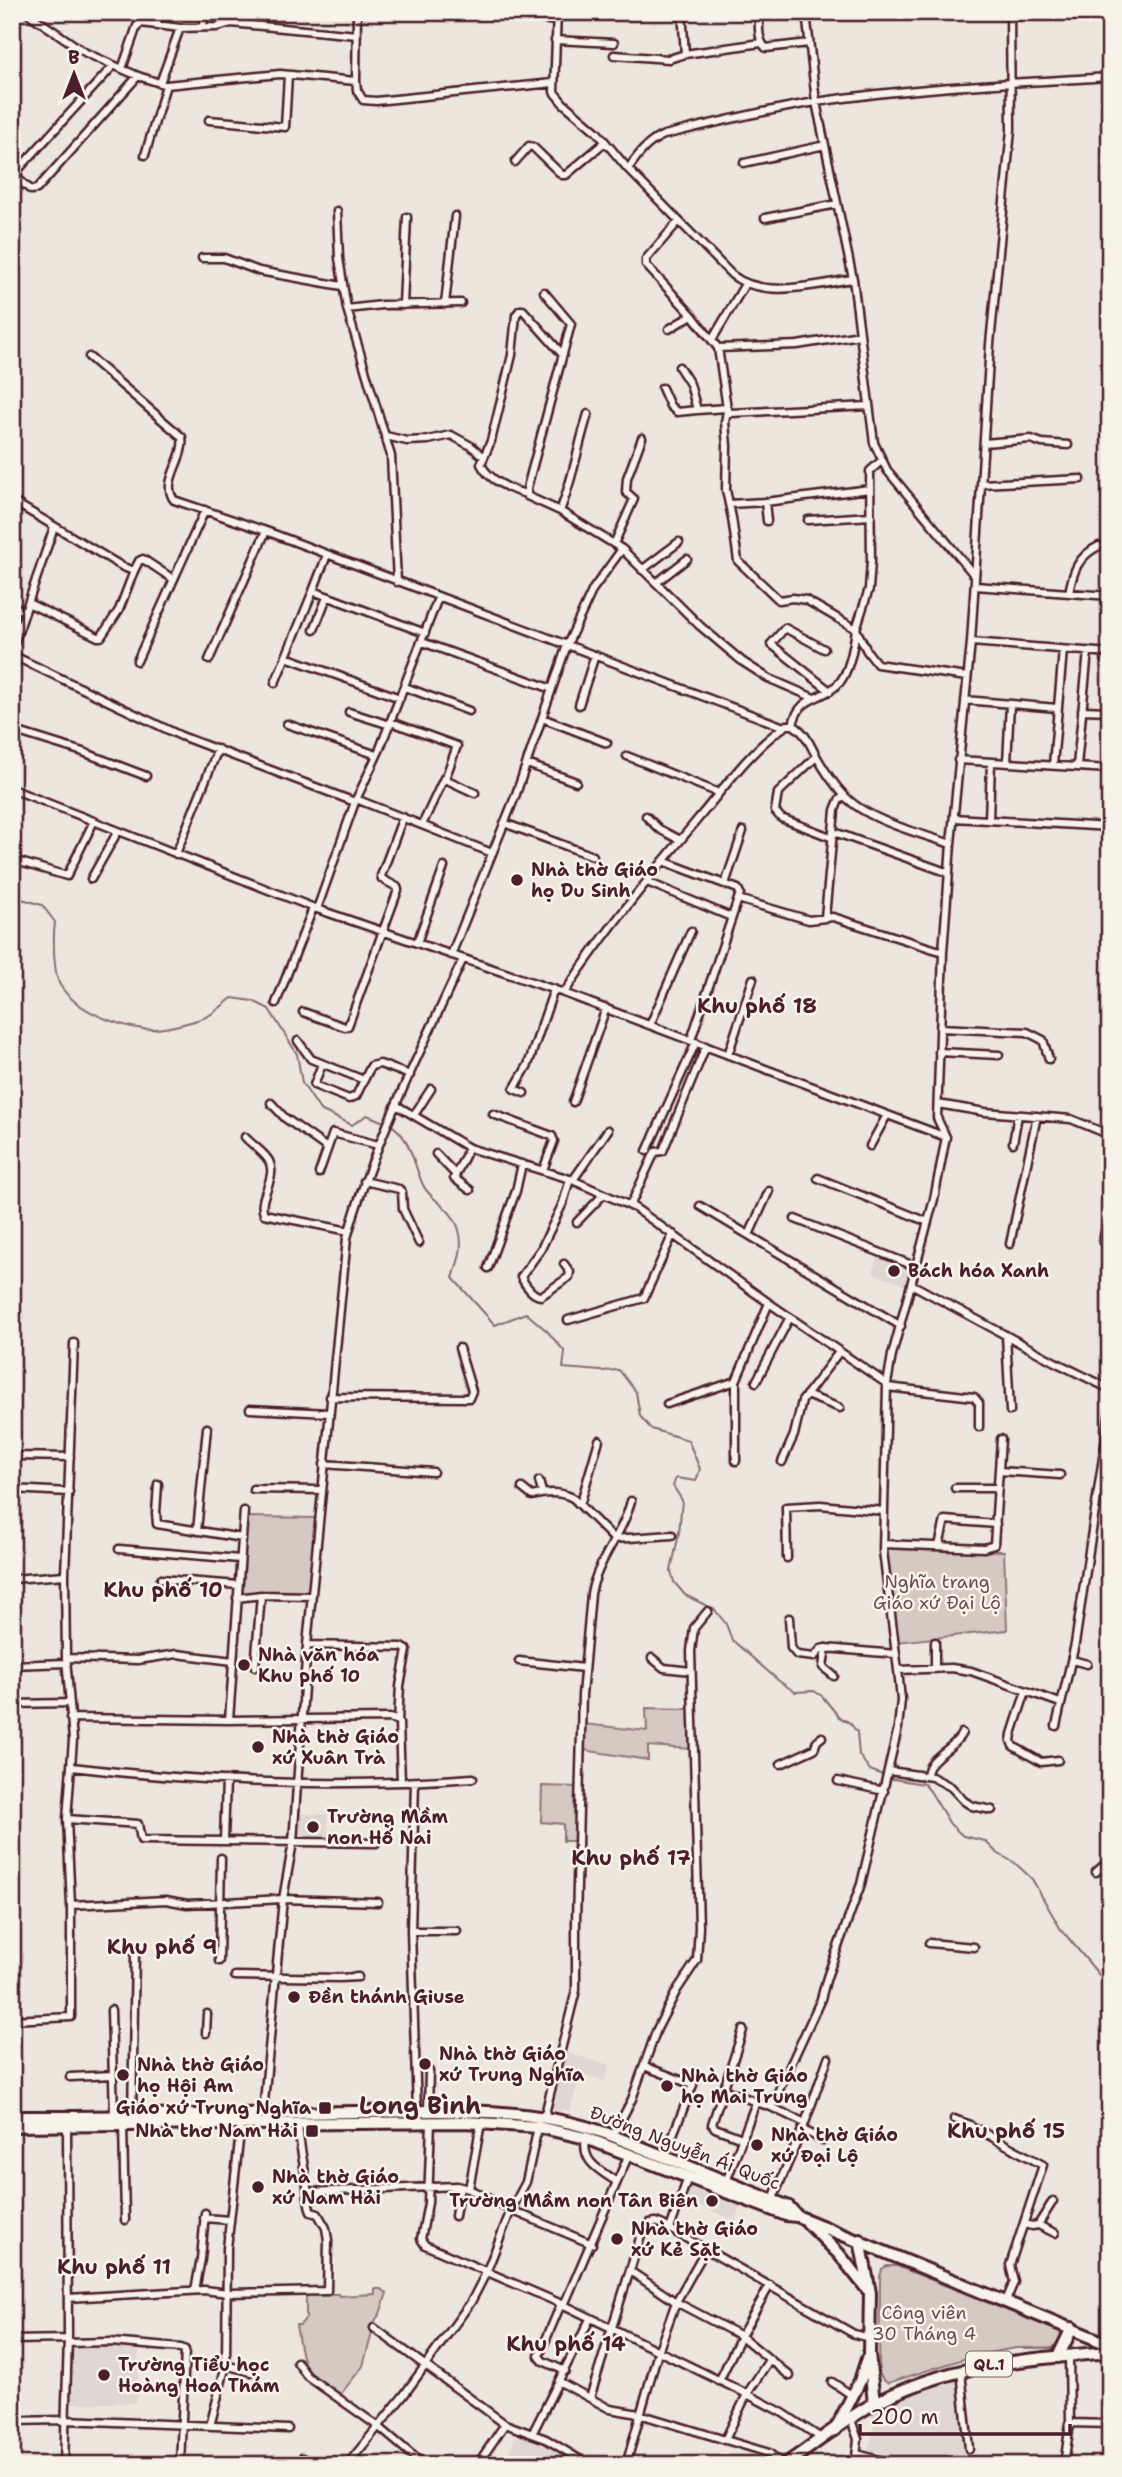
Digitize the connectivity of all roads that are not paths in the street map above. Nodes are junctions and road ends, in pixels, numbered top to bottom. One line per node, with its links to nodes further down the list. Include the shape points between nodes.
1 (26, 12): 22 (street)
2 (158, 12): 12 (street)
3 (204, 12): 13 (street)
4 (357, 12): 15 (street)
5 (496, 12): 11 (street)
6 (557, 12): 11 (street)
7 (682, 12): 20 (street)
8 (759, 12): 18 (street)
9 (806, 12): 19 (street)
10 (1010, 12): 32 (street)
11 (556, 21): 16 (street)
12 (157, 26): 14 (street); 23 (street, via 138,24)
13 (203, 27): 14 (street); 15 (street, via 232,23)
14 (180, 28): 31 (street)
15 (357, 35): 28 (street)
16 (555, 40): 17 (street); 30 (street)
17 (614, 43)
18 (761, 43): 19 (street, via 766,48); 20 (street)
19 (808, 43): 33 (street)
20 (685, 54): 21 (street, via 669,59)
21 (614, 55)
22 (113, 66): 23 (street); 25 (street, via 19,170 18,179 31,190 37,189)
23 (122, 69): 25 (street)
24 (288, 75): 28 (street); 31 (street); 34 (street, via 285,127)
25 (138, 76): 31 (street)
26 (1110, 77): 32 (street)
27 (12, 78): 29 (street)
28 (356, 81): 30 (street, via 360,97 370,101)
29 (12, 83)
30 (553, 83): 35 (street, via 563,103)
31 (163, 84): 37 (street)
32 (1010, 84): 33 (street); 71 (street, via 1011,130)
33 (816, 102): 36 (street); 40 (street, via 664,135 643,148)
34 (209, 120)
35 (605, 142): 38 (street, via 566,175 533,147); 40 (street)
36 (825, 145): 39 (street); 41 (street)
37 (145, 155)
38 (515, 162)
39 (744, 163)
40 (628, 169): 46 (street)
41 (837, 204): 45 (street); 48 (street)
42 (337, 211): 50 (street)
43 (454, 216): 53 (street)
44 (407, 217): 54 (street)
45 (765, 218)
46 (679, 221): 49 (street); 56 (street, via 645,262)
47 (202, 258): 50 (street, via 223,258 259,271)
48 (853, 279): 49 (street, via 794,288); 58 (street)
49 (744, 284): 59 (street)
50 (342, 286): 55 (street)
51 (544, 292): 61 (street, via 572,324)
52 (461, 303): 53 (street)
53 (445, 304): 54 (street)
54 (403, 305): 55 (street)
55 (347, 309): 69 (street)
56 (692, 315): 57 (street); 59 (street)
57 (669, 329)
58 (860, 335): 60 (street, via 797,345); 65 (street)
59 (712, 340): 60 (street)
60 (718, 348): 67 (street)
61 (563, 355): 73 (street, via 520,310 491,441); 78 (street)
62 (89, 357): 82 (street, via 183,437 170,494 174,500)
63 (678, 367): 66 (street, via 690,384)
64 (662, 388): 66 (street, via 677,412)
65 (869, 405): 67 (street, via 736,414); 74 (street)
66 (698, 410): 67 (street)
67 (727, 410): 81 (street)
68 (588, 414): 83 (street)
69 (386, 436): 73 (street, via 408,441 451,435); 99 (street)
70 (642, 438): 90 (street, via 626,484 634,499)
71 (984, 443): 72 (street, via 1031,439); 76 (street)
72 (1068, 445)
73 (483, 456): 78 (street, via 485,473)
74 (881, 461): 77 (street, via 870,471); 97 (street)
75 (1081, 479): 76 (street)
76 (981, 484): 97 (street)
77 (870, 489): 80 (street); 84 (street)
78 (526, 494): 83 (street)
79 (12, 501): 87 (street)
80 (765, 502): 81 (street); 86 (street)
81 (729, 504): 110 (street, via 739,564 779,600 806,600)
82 (205, 510): 88 (street); 98 (street)
83 (560, 511): 90 (street)
84 (871, 516): 85 (street); 110 (street, via 869,589)
85 (808, 520)
86 (767, 521)
87 (54, 527): 96 (street); 107 (street)
88 (266, 531): 93 (street); 124 (street)
89 (679, 542): 95 (street)
90 (614, 544): 92 (street)
91 (1099, 546): 103 (street, via 1075,567)
92 (622, 549): 95 (street); 116 (street, via 593,589)
93 (327, 555): 99 (street); 102 (street)
94 (687, 559): 100 (street)
95 (642, 570): 100 (street)
96 (134, 572): 98 (street, via 143,559); 107 (street, via 119,610 101,637)
97 (975, 576): 101 (street)
98 (173, 579): 125 (street)
99 (397, 582): 106 (street)
100 (656, 583): 132 (street, via 743,662)
101 (975, 586): 103 (street); 115 (street)
102 (313, 591): 105 (street); 123 (street)
103 (1069, 593): 104 (street)
104 (1110, 596)
105 (327, 597): 111 (street); 112 (street)
106 (438, 598): 112 (street); 116 (street)
107 (28, 603): 109 (street)
108 (12, 606): 109 (street)
109 (25, 611): 113 (street)
110 (856, 629): 126 (street, via 877,664); 130 (street, via 841,681)
111 (314, 630)
112 (425, 633): 114 (street)
113 (14, 638): 120 (street)
114 (422, 642): 128 (street); 129 (street)
115 (971, 642): 118 (street); 126 (street)
116 (567, 645): 122 (street); 129 (street)
117 (824, 649): 130 (street, via 785,628 771,644)
118 (1063, 650): 119 (street); 136 (street)
119 (1088, 651): 121 (street); 137 (street)
120 (12, 653): 148 (street, via 181,736)
121 (1110, 653)
122 (595, 655): 135 (street); 145 (street)
123 (286, 657): 127 (street); 131 (street)
124 (209, 660)
125 (137, 661)
126 (967, 677): 133 (street)
127 (275, 682)
128 (404, 687): 131 (street); 138 (street)
129 (552, 689): 141 (street)
130 (830, 691): 132 (street)
131 (400, 698): 143 (street)
132 (814, 698): 144 (street, via 798,710)
133 (965, 699): 134 (street); 152 (street)
134 (1010, 704): 136 (street); 154 (street)
135 (579, 705)
136 (1057, 708): 156 (street)
137 (1082, 710): 139 (street); 157 (street)
138 (469, 711)
139 (1110, 711)
140 (349, 712): 143 (street)
141 (542, 719): 147 (street); 155 (street)
142 (287, 724): 149 (street)
143 (390, 724): 149 (street); 160 (street, via 457,746)
144 (793, 725): 145 (street); 151 (street, via 806,736)
145 (784, 727): 164 (street)
146 (12, 730): 159 (street)
147 (607, 743)
148 (218, 749): 166 (street); 181 (street)
149 (377, 755): 166 (street)
150 (628, 756): 164 (street)
151 (816, 757): 165 (street); 177 (street, via 778,793 775,811 781,818)
152 (958, 760): 153 (street); 169 (street)
153 (991, 762): 154 (street); 170 (street)
154 (1007, 763): 156 (street)
155 (527, 764): 161 (street); 172 (street)
156 (1053, 765): 157 (street)
157 (1077, 766): 158 (street)
158 (1110, 769)
159 (146, 776)
160 (444, 778): 163 (street); 173 (street)
161 (576, 782)
162 (12, 789): 171 (street)
163 (475, 793)
164 (719, 793): 178 (street)
165 (844, 796): 177 (street, via 836,805); 179 (street, via 875,816)
166 (356, 801): 168 (street); 191 (street)
167 (646, 816): 178 (street)
168 (403, 817): 173 (street); 194 (street, via 382,873 382,879 398,890)
169 (954, 818): 170 (street); 179 (street)
170 (989, 820): 174 (street)
171 (94, 821): 175 (street); 184 (street, via 67,876)
172 (504, 823): 180 (street); 182 (street)
173 (422, 825): 180 (street)
174 (1110, 827)
175 (118, 831): 181 (street); 187 (street)
176 (743, 831): 189 (street)
177 (833, 835): 186 (street); 193 (street)
178 (680, 840): 183 (street)
179 (951, 844): 186 (street)
180 (492, 853): 198 (street)
181 (176, 854): 191 (street)
182 (593, 856)
183 (663, 861): 188 (street); 189 (street)
184 (20, 862)
185 (444, 867): 196 (street)
186 (949, 873): 197 (street)
187 (91, 879)
188 (647, 882): 192 (street); 202 (street)
189 (725, 884): 190 (street, via 738,889)
190 (738, 898): 192 (street); 193 (street, via 809,920)
191 (315, 909): 194 (street); 203 (street)
192 (731, 917): 209 (street)
193 (825, 917): 197 (street)
194 (382, 931): 196 (street); 205 (street, via 348,1026)
195 (691, 931): 206 (street)
196 (417, 943): 198 (street)
197 (943, 952): 207 (street)
198 (451, 955): 199 (street)
199 (463, 959): 201 (street); 216 (street)
200 (753, 979): 212 (street)
201 (554, 989): 202 (street); 219 (street, via 528,1065 514,1089)
202 (564, 993): 204 (street)
203 (276, 1003)
204 (606, 1008): 206 (street); 220 (street)
205 (303, 1012)
206 (650, 1025): 209 (street)
207 (940, 1028): 211 (street); 214 (street, via 1027,1032 1043,1040)
208 (298, 1041): 215 (street, via 311,1059)
209 (693, 1041): 210 (street); 238 (street)
210 (706, 1046): 212 (street); 250 (street, via 663,1151 655,1152)
211 (939, 1052): 213 (street); 222 (street)
212 (728, 1055): 226 (street)
213 (999, 1055)
214 (1049, 1059)
215 (322, 1064): 217 (street); 217 (street, via 314,1082 317,1088 353,1099)
216 (410, 1075): 217 (street, via 376,1064); 223 (street)
217 (364, 1080)
218 (431, 1090): 225 (street)
219 (524, 1093)
220 (573, 1102)
221 (271, 1103): 237 (street)
222 (938, 1104): 227 (street); 232 (street, via 938,1124)
223 (396, 1105): 225 (street); 234 (street)
224 (493, 1114): 241 (street, via 552,1136)
225 (414, 1115): 236 (street)
226 (887, 1115): 232 (street); 235 (street)
227 (1018, 1115): 228 (street); 233 (street)
228 (1037, 1116): 230 (street, via 1071,1119); 261 (street)
229 (608, 1130): 245 (street)
230 (1110, 1135)
231 (245, 1137): 256 (street, via 270,1163 264,1214)
232 (946, 1137): 255 (street)
233 (1013, 1143)
234 (378, 1145): 237 (street, via 333,1133); 246 (street)
235 (870, 1146)
236 (469, 1147): 240 (street); 243 (street)
237 (327, 1148): 242 (street)
238 (647, 1151)
239 (436, 1154): 243 (street)
240 (522, 1164): 241 (street); 264 (street)
241 (543, 1170): 245 (street)
242 (319, 1173)
243 (455, 1174): 247 (street, via 454,1180)
244 (818, 1178): 255 (street)
245 (572, 1179): 249 (street); 262 (street, via 547,1238 521,1278 541,1296 569,1277)
246 (364, 1181): 256 (street); 260 (street, via 402,1192 405,1217)
247 (470, 1190)
248 (769, 1191): 258 (street)
249 (603, 1195): 250 (street); 254 (street)
250 (630, 1206): 257 (street)
251 (700, 1206): 258 (street)
252 (1110, 1206): 259 (street)
253 (795, 1219): 263 (street)
254 (577, 1222)
255 (929, 1222): 263 (street)
256 (349, 1231): 279 (street)
257 (673, 1234): 266 (street); 268 (street, via 644,1298)
258 (750, 1235): 269 (street)
259 (1103, 1241)
260 (419, 1243)
261 (1010, 1244)
262 (564, 1264)
263 (917, 1267): 265 (street)
264 (488, 1268)
265 (913, 1284): 269 (street); 270 (street)
266 (769, 1304): 267 (street); 274 (street)
267 (790, 1317): 273 (street); 275 (street)
268 (568, 1320)
269 (901, 1326): 276 (street)
270 (1006, 1335): 277 (street); 283 (street)
271 (74, 1343): 291 (street)
272 (460, 1348): 279 (street, via 472,1391 469,1398)
273 (839, 1352): 276 (street); 278 (street)
274 (736, 1381): 280 (street); 292 (street)
275 (756, 1382)
276 (887, 1385): 286 (street, via 975,1397); 311 (street)
277 (1110, 1389)
278 (806, 1395): 281 (street); 293 (street)
279 (330, 1397): 285 (street)
280 (667, 1404)
281 (840, 1408)
282 (250, 1409): 285 (street)
283 (1010, 1411)
284 (1110, 1411): 337 (street)
285 (329, 1413): 294 (street)
286 (979, 1427)
287 (207, 1428): 313 (street)
288 (1001, 1439): 295 (street)
289 (599, 1440): 309 (street)
290 (14, 1456): 291 (street)
291 (70, 1457): 306 (street)
292 (736, 1461)
293 (782, 1462)
294 (324, 1464): 296 (street); 305 (street)
295 (999, 1471): 297 (street); 302 (street)
296 (433, 1472)
297 (1060, 1475)
298 (539, 1481): 307 (street)
299 (158, 1484): 313 (street, via 157,1524)
300 (522, 1488): 307 (street, via 532,1496)
301 (955, 1488): 302 (street)
302 (998, 1488): 312 (street)
303 (12, 1489): 306 (street)
304 (253, 1489): 305 (street)
305 (322, 1490): 327 (street)
306 (68, 1492): 322 (street)
307 (542, 1492): 309 (street, via 565,1494)
308 (631, 1501): 316 (street)
309 (580, 1505): 316 (street)
310 (244, 1511): 315 (street)
311 (884, 1511): 317 (street); 320 (street, via 786,1507)
312 (996, 1524): 318 (street, via 990,1548); 318 (street, via 945,1520)
313 (197, 1531): 315 (street)
314 (672, 1535): 316 (street)
315 (242, 1538): 321 (street)
316 (614, 1539): 343 (street, via 592,1588)
317 (883, 1544): 318 (street); 334 (street)
318 (939, 1546)
319 (119, 1549): 321 (street)
320 (787, 1558)
321 (240, 1559): 325 (street)
322 (65, 1576): 323 (street); 336 (street)
323 (12, 1579)
324 (161, 1579): 325 (street)
325 (239, 1585): 328 (street)
326 (261, 1595): 327 (street); 328 (street); 342 (street)
327 (312, 1596): 332 (street)
328 (237, 1598): 338 (street)
329 (708, 1611): 346 (street, via 694,1628)
330 (789, 1618): 333 (street, via 793,1653 811,1658)
331 (935, 1642): 344 (street)
332 (307, 1645): 353 (street); 355 (street, via 407,1650)
333 (826, 1648): 334 (street); 347 (street, via 823,1667)
334 (896, 1654): 345 (street)
335 (652, 1658): 346 (street, via 664,1668)
336 (67, 1660): 338 (street, via 138,1660 177,1654); 341 (street); 349 (street)
337 (1072, 1660): 340 (street); 350 (street)
338 (233, 1661): 354 (street)
339 (519, 1661): 343 (street)
340 (1087, 1664)
341 (12, 1665)
342 (255, 1667)
343 (584, 1668): 411 (street, via 576,1990)
344 (935, 1669): 345 (street); 348 (street, via 971,1671)
345 (898, 1670): 362 (street, via 901,1700)
346 (691, 1671): 398 (street, via 698,1960 657,2029)
347 (834, 1676)
348 (1027, 1691): 350 (street); 359 (street, via 1012,1734 1013,1746 1041,1762)
349 (70, 1703): 351 (street); 352 (street)
350 (1060, 1703): 356 (street)
351 (12, 1704)
352 (71, 1718): 354 (street); 361 (street)
353 (303, 1718): 354 (street); 355 (street); 367 (street)
354 (229, 1720)
355 (398, 1721): 368 (street)
356 (1056, 1726)
357 (962, 1733): 363 (street, via 958,1742 931,1763)
358 (822, 1737): 360 (street, via 814,1749)
359 (1058, 1760)
360 (781, 1764)
361 (72, 1767): 365 (street, via 160,1778); 372 (street)
362 (888, 1775): 363 (street); 370 (street)
363 (927, 1775): 371 (street, via 951,1787 972,1806)
364 (473, 1778): 369 (street)
365 (226, 1780): 367 (street); 373 (street)
366 (838, 1781): 370 (street)
367 (299, 1782): 368 (street); 374 (street)
368 (401, 1782): 369 (street)
369 (415, 1782): 383 (street)
370 (884, 1791): 404 (street, via 861,1884 821,1999)
371 (992, 1810)
372 (67, 1819): 373 (street, via 138,1824 141,1840); 382 (street)
373 (224, 1841): 374 (street)
374 (293, 1842): 375 (street); 379 (street)
375 (376, 1843)
376 (221, 1858): 380 (street)
377 (1110, 1860): 378 (street)
378 (1096, 1872)
379 (284, 1899): 380 (street); 381 (street); 389 (street)
380 (219, 1902): 382 (street); 388 (street)
381 (378, 1902)
382 (71, 1905): 394 (street, via 71,2017)
383 (411, 1931): 384 (street); 409 (street)
384 (457, 1931)
385 (929, 1943): 386 (street)
386 (974, 1947)
387 (135, 1954): 407 (street)
388 (219, 1961)
389 (276, 1975): 390 (street); 391 (street); 405 (street)
390 (235, 1976)
391 (358, 1977)
392 (111, 2010): 400 (street)
393 (207, 2014): 396 (street)
394 (12, 2020)
395 (743, 2030): 402 (street)
396 (206, 2033)
397 (828, 2058): 418 (street)
398 (645, 2066): 419 (street); 424 (street, via 693,2085)
399 (429, 2071): 409 (street)
400 (113, 2075): 401 (street); 406 (street)
401 (71, 2077)
402 (725, 2090): 403 (street); 421 (street, via 712,2124)
403 (757, 2102): 404 (street); 421 (street)
404 (771, 2107): 418 (street)
405 (263, 2113): 407 (main road, Đường Nguyễn Ái Quốc); 409 (main road, Đường Nguyễn Ái Quốc)
406 (114, 2115): 407 (main road, Đường Nguyễn Ái Quốc); 408 (main road, Đường Nguyễn Ái Quốc)
407 (132, 2115)
408 (12, 2117)
409 (423, 2117): 411 (main road, Đường Nguyễn Ái Quốc, via 518,2114); 413 (main road, Đường Nguyễn Ái Quốc); 414 (main road, Đường Nguyễn Ái Quốc); 428 (street)
410 (954, 2119): 439 (street, via 1041,2162 1043,2169)
411 (541, 2122): 414 (main road, Đường Nguyễn Ái Quốc); 419 (main road, Đường Nguyễn Ái Quốc, via 588,2127); 420 (main road, Đường Nguyễn Ái Quốc); 434 (street, via 526,2182)
412 (241, 2123): 413 (main road, Đường Nguyễn Ái Quốc); 415 (main road, Đường Nguyễn Ái Quốc); 438 (street)
413 (298, 2123): 431 (street)
414 (481, 2123): 430 (street)
415 (123, 2124): 416 (main road, Đường Nguyễn Ái Quốc); 437 (street)
416 (67, 2125): 417 (main road, Đường Nguyễn Ái Quốc); 452 (street)
417 (12, 2126)
418 (804, 2127): 422 (street); 432 (street)
419 (613, 2136): 424 (main road, Đường Nguyễn Ái Quốc)
420 (586, 2138): 423 (main road, Đường Nguyễn Ái Quốc); 426 (street, via 584,2152 590,2164)
421 (742, 2138): 427 (street)
422 (823, 2140)
423 (629, 2154): 425 (main road, Đường Nguyễn Ái Quốc); 426 (street)
424 (664, 2157): 427 (main road, Đường Nguyễn Ái Quốc)
425 (688, 2177): 436 (main road, Đường Nguyễn Ái Quốc); 441 (street)
426 (617, 2182): 444 (street)
427 (726, 2182): 432 (main road, Đường Nguyễn Ái Quốc)
428 (428, 2186): 429 (street); 431 (street); 447 (street, via 422,2242)
429 (460, 2187): 430 (street); 435 (street)
430 (470, 2189): 434 (street)
431 (308, 2192): 450 (street, via 311,2212 318,2214 326,2228 327,2291)
432 (772, 2200): 436 (main road, Đường Nguyễn Ái Quốc)
433 (1053, 2201): 440 (street)
434 (510, 2210): 444 (street); 447 (street)
435 (455, 2216)
436 (800, 2217): 443 (main road, Đường Nguyễn Ái Quốc); 451 (main road, via 839,2254)
437 (125, 2220)
438 (230, 2220): 449 (street, via 204,2216); 450 (street)
439 (1024, 2224): 440 (street); 453 (street, via 1010,2265 1014,2282)
440 (1038, 2225): 442 (street)
441 (670, 2229): 445 (street); 446 (street, via 656,2222 646,2226)
442 (1055, 2233)
443 (860, 2240): 451 (main road); 453 (main road, Đường Nguyễn Ái Quốc)
444 (592, 2244): 455 (street)
445 (706, 2249): 448 (street); 454 (street)
446 (630, 2271): 454 (street); 459 (street)
447 (486, 2273): 455 (street); 472 (street)
448 (770, 2285): 460 (street); 461 (street, via 854,2334)
449 (195, 2290): 450 (street); 452 (street)
450 (228, 2292): 471 (street)
451 (870, 2293): 461 (main road)
452 (68, 2298): 463 (street)
453 (1006, 2301): 458 (main road, Đường Nguyễn Ái Quốc)
454 (676, 2302): 460 (street); 465 (street)
455 (563, 2305): 456 (street); 473 (street, via 539,2356)
456 (590, 2319): 459 (street); 473 (street)
457 (374, 2328): 472 (street)
458 (1072, 2328): 464 (main road); 468 (main road)
459 (613, 2331): 465 (street); 482 (street)
460 (741, 2336): 469 (street); 477 (street)
461 (870, 2338): 467 (main road)
462 (12, 2340): 463 (street)
463 (68, 2341): 485 (street); 488 (street, via 183,2348)
464 (1110, 2345)
465 (658, 2352): 477 (street); 484 (street)
466 (1110, 2352): 468 (main road, QL.1)
467 (869, 2353): 481 (main road); 483 (main road)
468 (1064, 2356): 474 (main road, QL.1, via 1019,2359); 490 (street)
469 (769, 2360): 476 (street); 480 (street)
470 (297, 2362): 493 (street, via 307,2376)
471 (226, 2365): 475 (street); 492 (street)
472 (425, 2366): 489 (street); 493 (street)
473 (565, 2371): 478 (street)
474 (961, 2371): 483 (main road, QL.1); 499 (street)
475 (251, 2372)
476 (790, 2376)
477 (719, 2381): 480 (street)
478 (560, 2382): 482 (street); 496 (street)
479 (832, 2382): 481 (street)
480 (747, 2394): 497 (street); 498 (street)
481 (853, 2396): 495 (main road)
482 (590, 2398): 484 (street, via 610,2409)
483 (874, 2404): 486 (main road, QL.1)
484 (639, 2414): 498 (street); 509 (street)
485 (65, 2420): 487 (street); 488 (street); 502 (street)
486 (850, 2420): 495 (main road, QL.1); 500 (street, via 858,2439)
487 (12, 2421)
488 (183, 2424): 492 (street); 503 (street)
489 (505, 2424): 496 (street); 507 (street)
490 (1070, 2424): 491 (street); 513 (street)
491 (1110, 2424)
492 (210, 2426): 494 (street)
493 (379, 2427): 505 (street); 506 (street)
494 (288, 2429)
495 (835, 2430): 497 (main road, QL.1)
496 (533, 2434): 508 (street)
497 (823, 2439): 510 (main road, QL.1)
498 (725, 2440): 510 (street, via 769,2453)
499 (969, 2449)
500 (857, 2454): 511 (street); 512 (street)
501 (302, 2458): 504 (street)
502 (64, 2465)
503 (180, 2465)
504 (317, 2465)
505 (347, 2465)
506 (425, 2465)
507 (477, 2465)
508 (589, 2465)
509 (626, 2465)
510 (784, 2465)
511 (855, 2465)
512 (898, 2465)
513 (1064, 2465)

